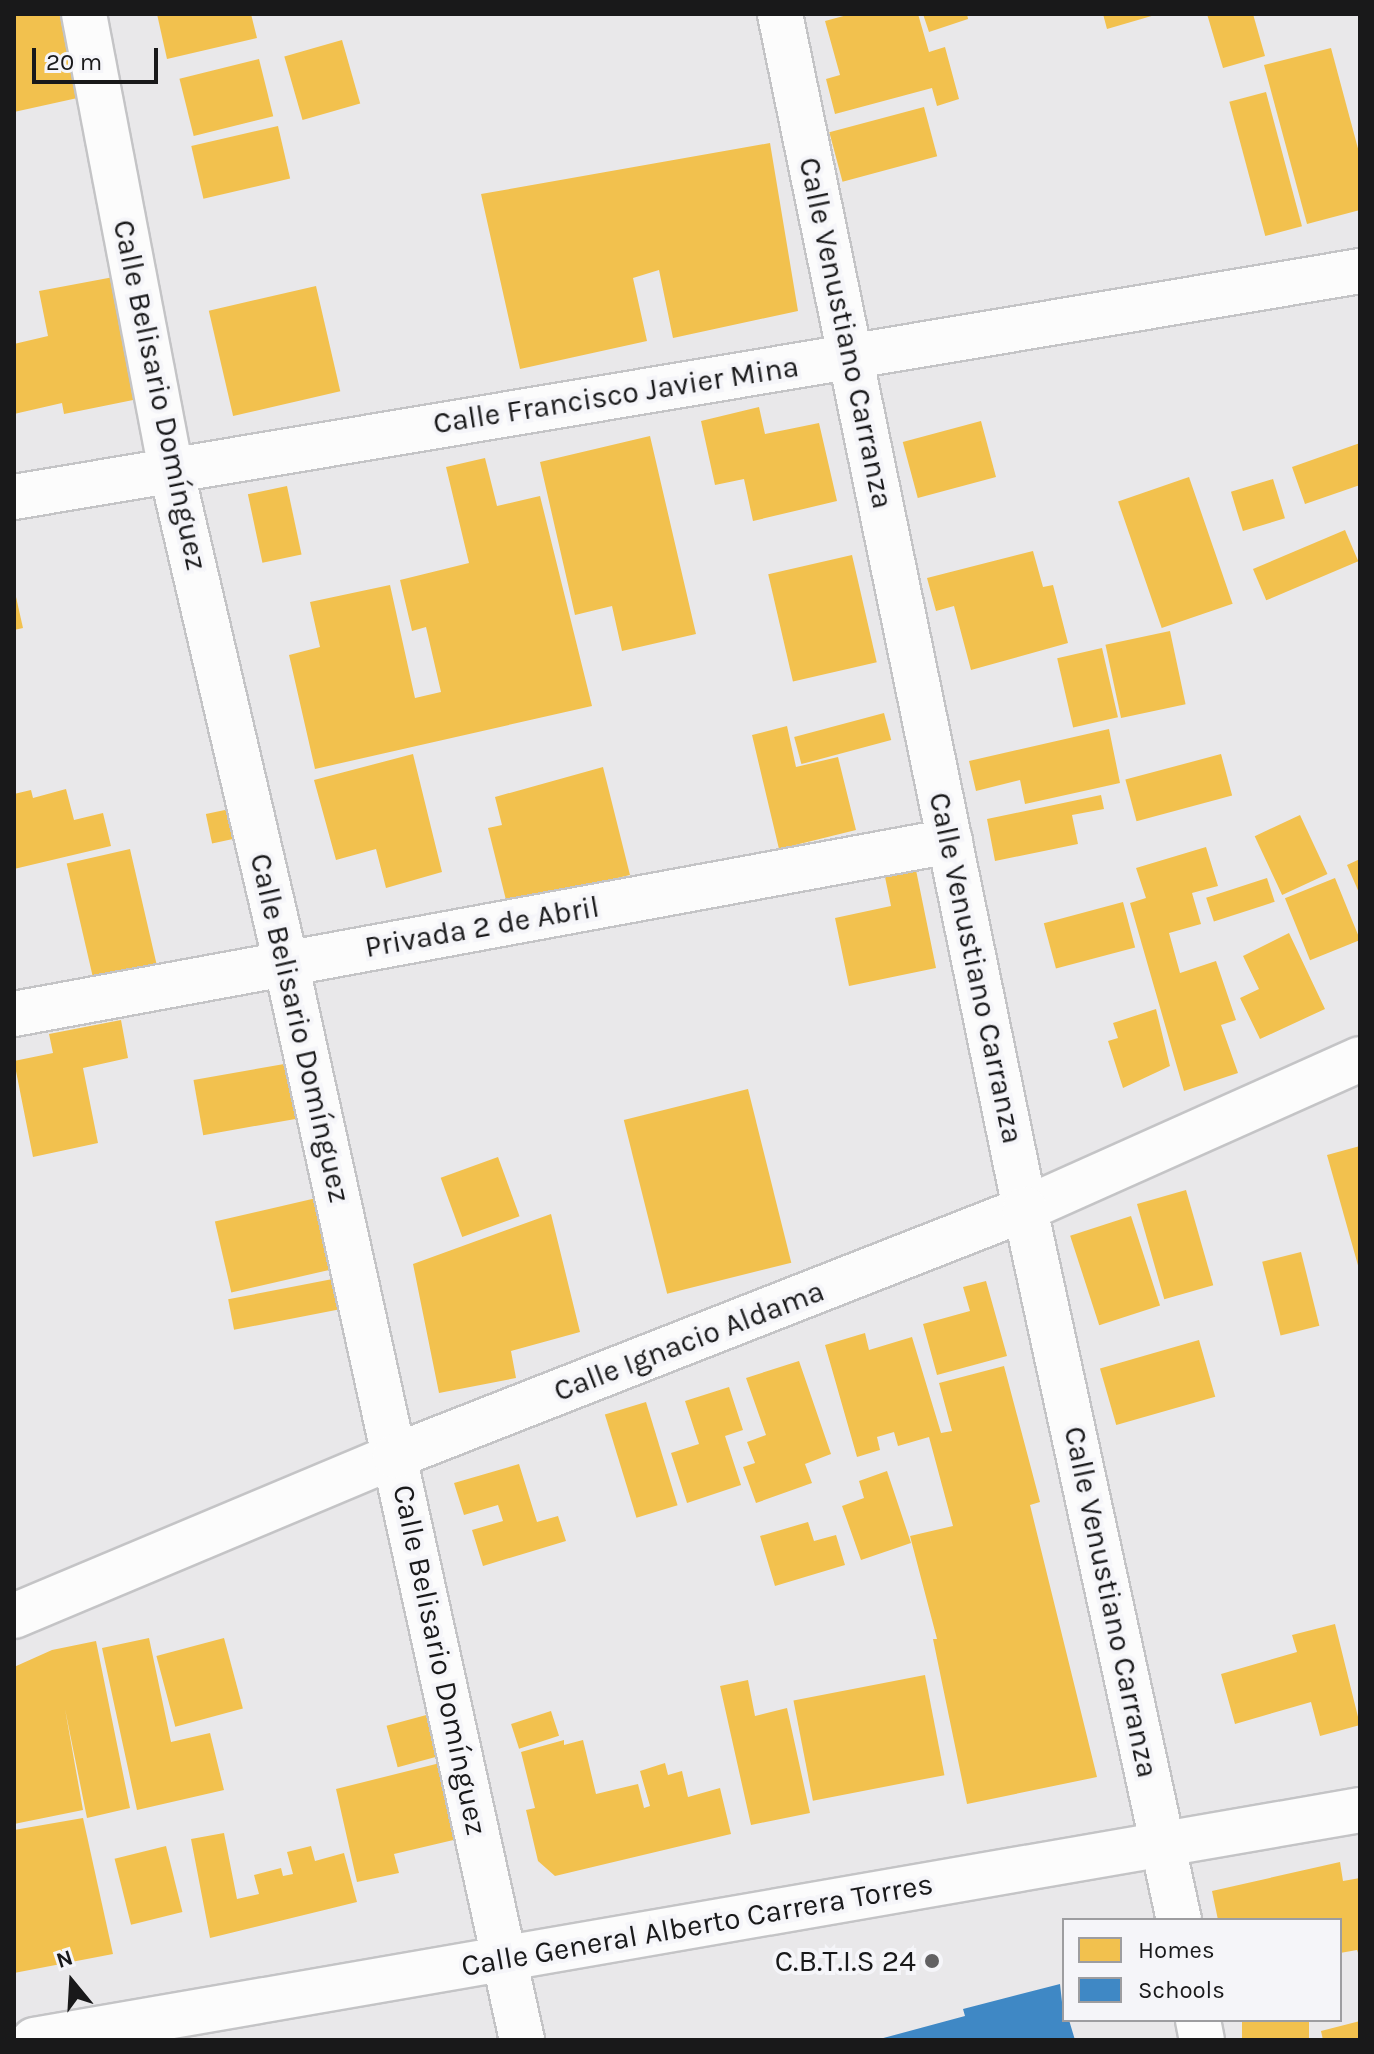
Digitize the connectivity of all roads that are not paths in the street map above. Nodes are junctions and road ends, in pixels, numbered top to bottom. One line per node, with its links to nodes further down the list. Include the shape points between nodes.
1 (84, 14): 5 (street, Calle Belisario Domínguez)
2 (780, 14): 4 (street, Calle Venustiano Carranza)
3 (1360, 271): 4 (street, Calle Francisco Javier Mina)
4 (850, 356): 5 (street, Calle Francisco Javier Mina); 7 (street, Calle Venustiano Carranza)
5 (171, 469): 6 (street, Calle Francisco Javier Mina); 8 (street, Calle Belisario Domínguez)
6 (14, 497)
7 (950, 841): 8 (street, Privada 2 de Abril); 11 (street, Calle Venustiano Carranza)
8 (286, 963): 9 (street, Privada 2 de Abril); 12 (street, Calle Belisario Domínguez)
9 (14, 1014)
10 (1360, 1059): 11 (street, Calle Ignacio Aldama)
11 (1025, 1209): 12 (street, Calle Ignacio Aldama); 15 (street, Calle Venustiano Carranza)
12 (395, 1456): 13 (street, Calle Ignacio Aldama); 17 (street, Calle Belisario Domínguez)
13 (14, 1616)
14 (1360, 1810): 15 (street, Calle General Alberto Carrera Torres)
15 (1164, 1845): 16 (street, Calle Venustiano Carranza); 17 (street, Calle General Alberto Carrera Torres)
16 (1179, 1918)
17 (505, 1958): 18 (street, Calle General Alberto Carrera Torres); 19 (street, Calle Belisario Domínguez)
18 (34, 2040)
19 (522, 2040)

